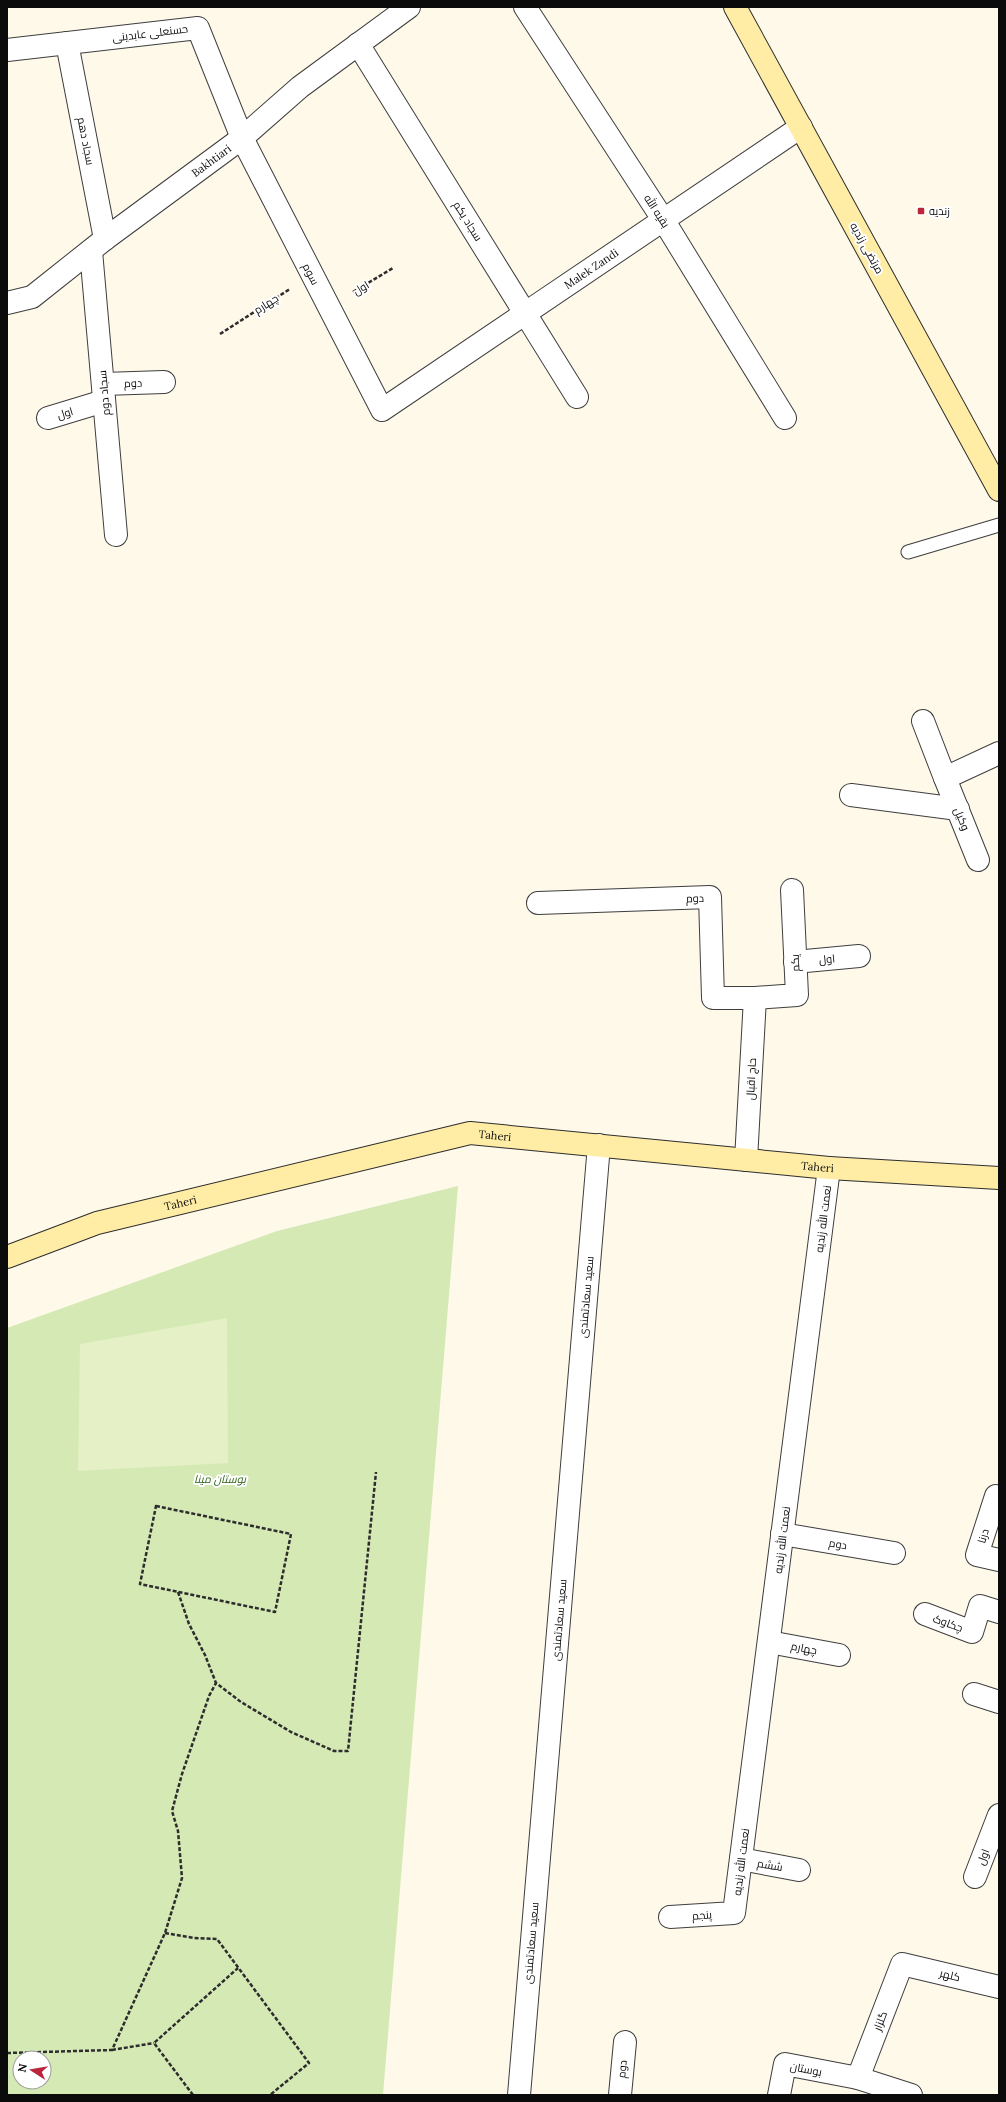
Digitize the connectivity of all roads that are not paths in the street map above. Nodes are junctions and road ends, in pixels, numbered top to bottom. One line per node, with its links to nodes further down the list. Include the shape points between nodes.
1 (409, 7): 5 (street, Bakhtiari)
2 (525, 7): 9 (street, بقیه الله)
3 (735, 7): 7 (street, مرتضی زندیه)
4 (67, 43): 6 (street, حسنعلی عابدینی); 8 (street, حسنعلی عابدینی, via 198,28); 10 (street, سجاد دهم)
5 (358, 44): 8 (street, Bakhtiari, via 300,87); 12 (street, سجاد یکم)
6 (7, 50)
7 (801, 127): 9 (street, Malek Zandi); 19 (street, مرتضی زندیه)
8 (242, 138): 10 (street, Bakhtiari); 16 (street, سوم)
9 (664, 221): 12 (street, Malek Zandi); 18 (street, بقیه الله)
10 (98, 245): 11 (street, Bakhtiari, via 32,297); 14 (street, سجاد دوم)
11 (7, 303)
12 (526, 314): 15 (street, سجاد یکم); 16 (street, Malek Zandi)
13 (164, 382): 14 (street, دوم)
14 (103, 392): 17 (street, اول); 21 (street, سجاد دوم)
15 (577, 398)
16 (382, 410)
17 (48, 418)
18 (786, 418)
19 (999, 490)
20 (999, 525): 22 (lane)
21 (116, 536)
22 (908, 552)
23 (923, 721): 25 (street, وکیل)
24 (999, 753): 25 (street)
25 (945, 778): 27 (street, وکیل)
26 (851, 795): 27 (street)
27 (958, 809): 28 (street, وکیل)
28 (978, 860)
29 (792, 890): 32 (street, یکم)
30 (538, 903): 33 (street, دوم, via 710,897 713,998)
31 (859, 956): 32 (street, اول)
32 (795, 962): 33 (street, یکم, via 797,995)
33 (755, 998): 35 (street, حاج اقبال)
34 (599, 1145): 35 (street, Taheri); 38 (street, Taheri, via 470,1133 97,1223); 59 (street, سعید سعادتمندی)
35 (746, 1160): 36 (street, Taheri)
36 (829, 1168): 37 (street, Taheri); 40 (street, نعمت الله زندیه)
37 (999, 1178)
38 (7, 1257)
39 (996, 1496): 42 (street, درنا, via 977,1555)
40 (782, 1534): 41 (street, دوم); 45 (street, نعمت الله زندیه)
41 (894, 1553)
42 (999, 1560)
43 (999, 1612): 44 (street, چکاوک, via 980,1606 972,1632)
44 (925, 1614)
45 (769, 1642): 46 (street, چهارم); 50 (street, نعمت الله زندیه)
46 (839, 1655)
47 (974, 1694): 48 (street)
48 (999, 1702)
49 (999, 1815): 52 (street, اول)
50 (741, 1859): 51 (street, ششم); 53 (street, نعمت الله زندیه)
51 (799, 1870)
52 (975, 1877)
53 (734, 1913): 54 (street, پنجم)
54 (670, 1917)
55 (902, 1964): 56 (street, کلهر); 58 (street, گلزار)
56 (999, 1987)
57 (625, 2042): 60 (street, دوم)
58 (858, 2078): 61 (street, بوستان, via 785,2064); 62 (street)
59 (518, 2095)
60 (620, 2095)
61 (778, 2095)
62 (911, 2095)

